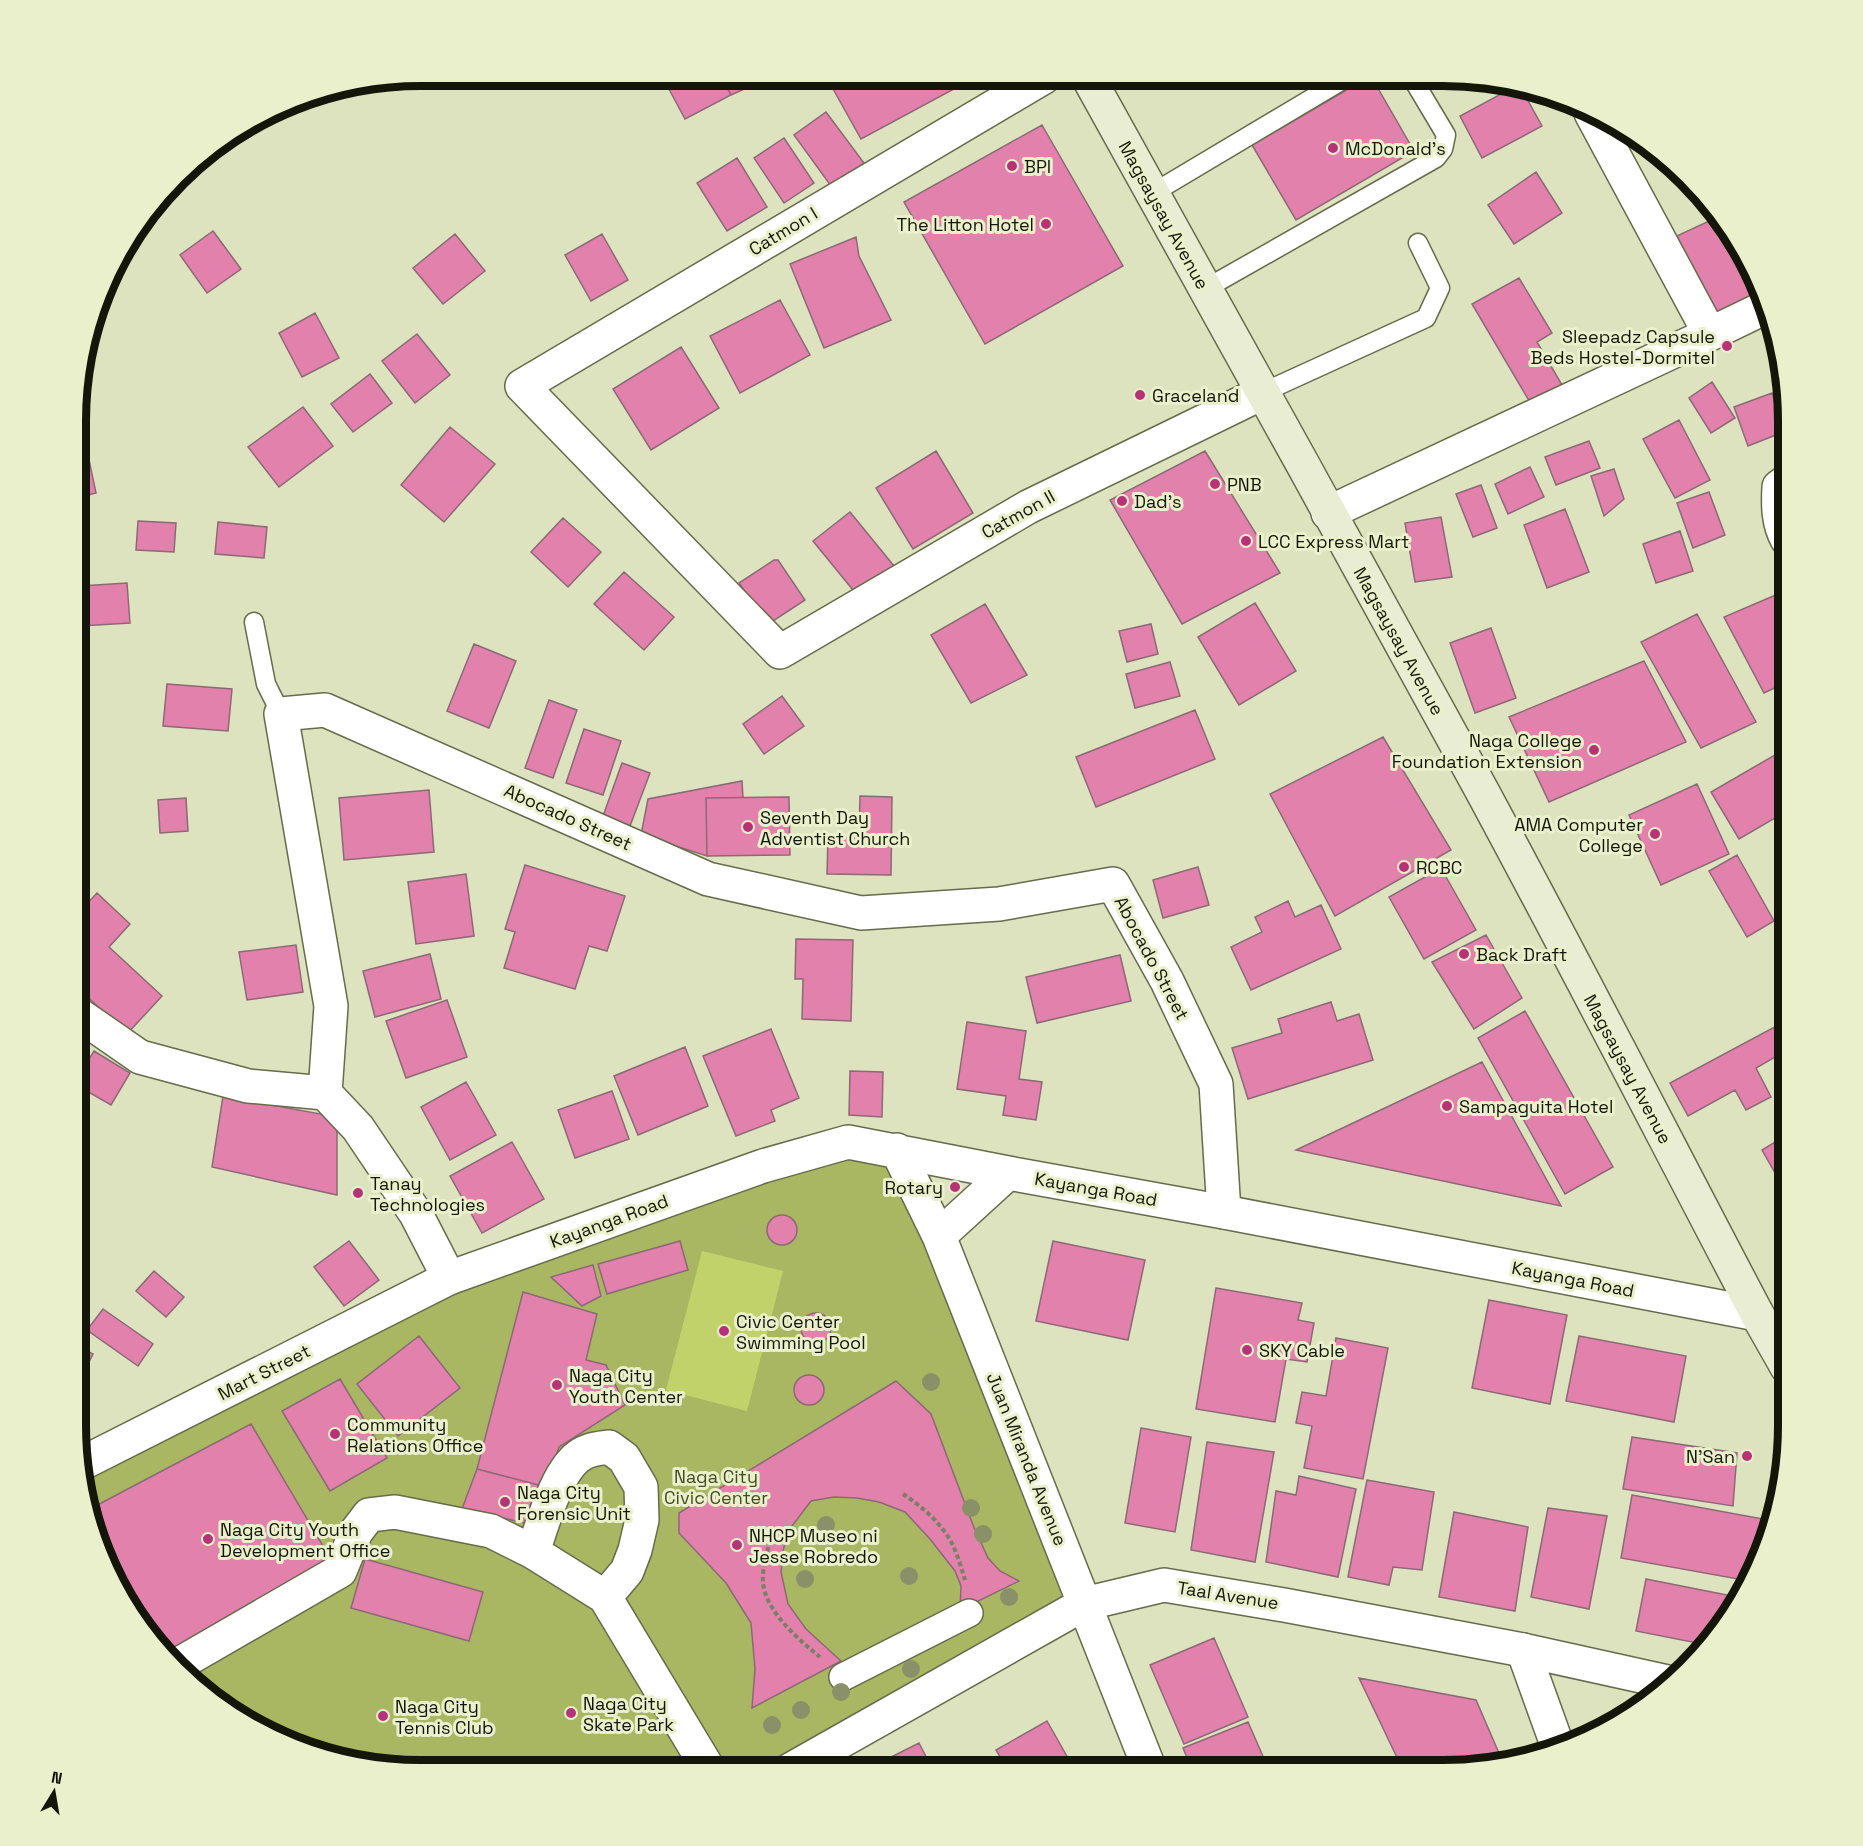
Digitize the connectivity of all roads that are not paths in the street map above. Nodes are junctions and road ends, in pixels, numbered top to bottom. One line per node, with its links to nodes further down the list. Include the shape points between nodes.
1 (1030, 85): 14 (street, Catmon I, via 522,386)
2 (1092, 85): 6 (main road, Magsaysay Avenue)
3 (1334, 85): 6 (lane)
4 (1416, 85): 8 (lane, via 1446,135 1436,158)
5 (1596, 123): 10 (street)
6 (1153, 194): 8 (main road, Magsaysay Avenue)
7 (1419, 243): 11 (lane, via 1440,288 1426,318)
8 (1205, 289): 11 (main road, Magsaysay Avenue)
9 (1759, 310): 10 (street)
10 (1710, 334): 12 (street)
11 (1264, 392): 12 (main road, Magsaysay Avenue); 14 (street, Catmon II, via 1028,507)
12 (1328, 513): 23 (main road, Magsaysay Avenue, via 1483,792)
13 (254, 622): 15 (lane, via 266,684)
14 (780, 652)
15 (281, 714): 17 (street, via 332,1006); 20 (street, Abocado Street, via 325,710 708,879 861,913 999,904 1113,884 1167,981 1216,1084)
16 (85, 1019): 17 (street, via 140,1056 248,1086)
17 (325, 1093): 22 (street, via 358,1128 416,1214)
18 (897, 1150): 19 (street, Kayanga Road); 21 (street, Juan Miranda Avenue); 22 (street, Kayanga Road, via 848,1142 763,1166)
19 (1008, 1173): 20 (street, Kayanga Road); 21 (street)
20 (1224, 1212): 23 (street, Kayanga Road)
21 (939, 1236): 28 (street, Juan Miranda Avenue)
22 (449, 1278): 25 (street, Mart Street)
23 (1757, 1314): 24 (main road, Magsaysay Avenue)
24 (1778, 1351)
25 (87, 1461)
26 (532, 1552): 27 (street); 27 (street, via 567,1469 581,1454 609,1447 624,1458 641,1487 642,1520 627,1571); 31 (street, via 491,1531 395,1512 369,1515 356,1532 340,1571)
27 (605, 1596): 35 (street)
28 (1084, 1604): 30 (street, Taal Avenue, via 1164,1585); 36 (street, Taal Avenue); 37 (street, Juan Miranda Avenue)
29 (969, 1613): 32 (street)
30 (1523, 1650): 33 (street, Taal Avenue); 34 (street)
31 (183, 1661)
32 (843, 1677)
33 (1659, 1680)
34 (1556, 1741)
35 (703, 1760)
36 (808, 1760)
37 (1146, 1760)

